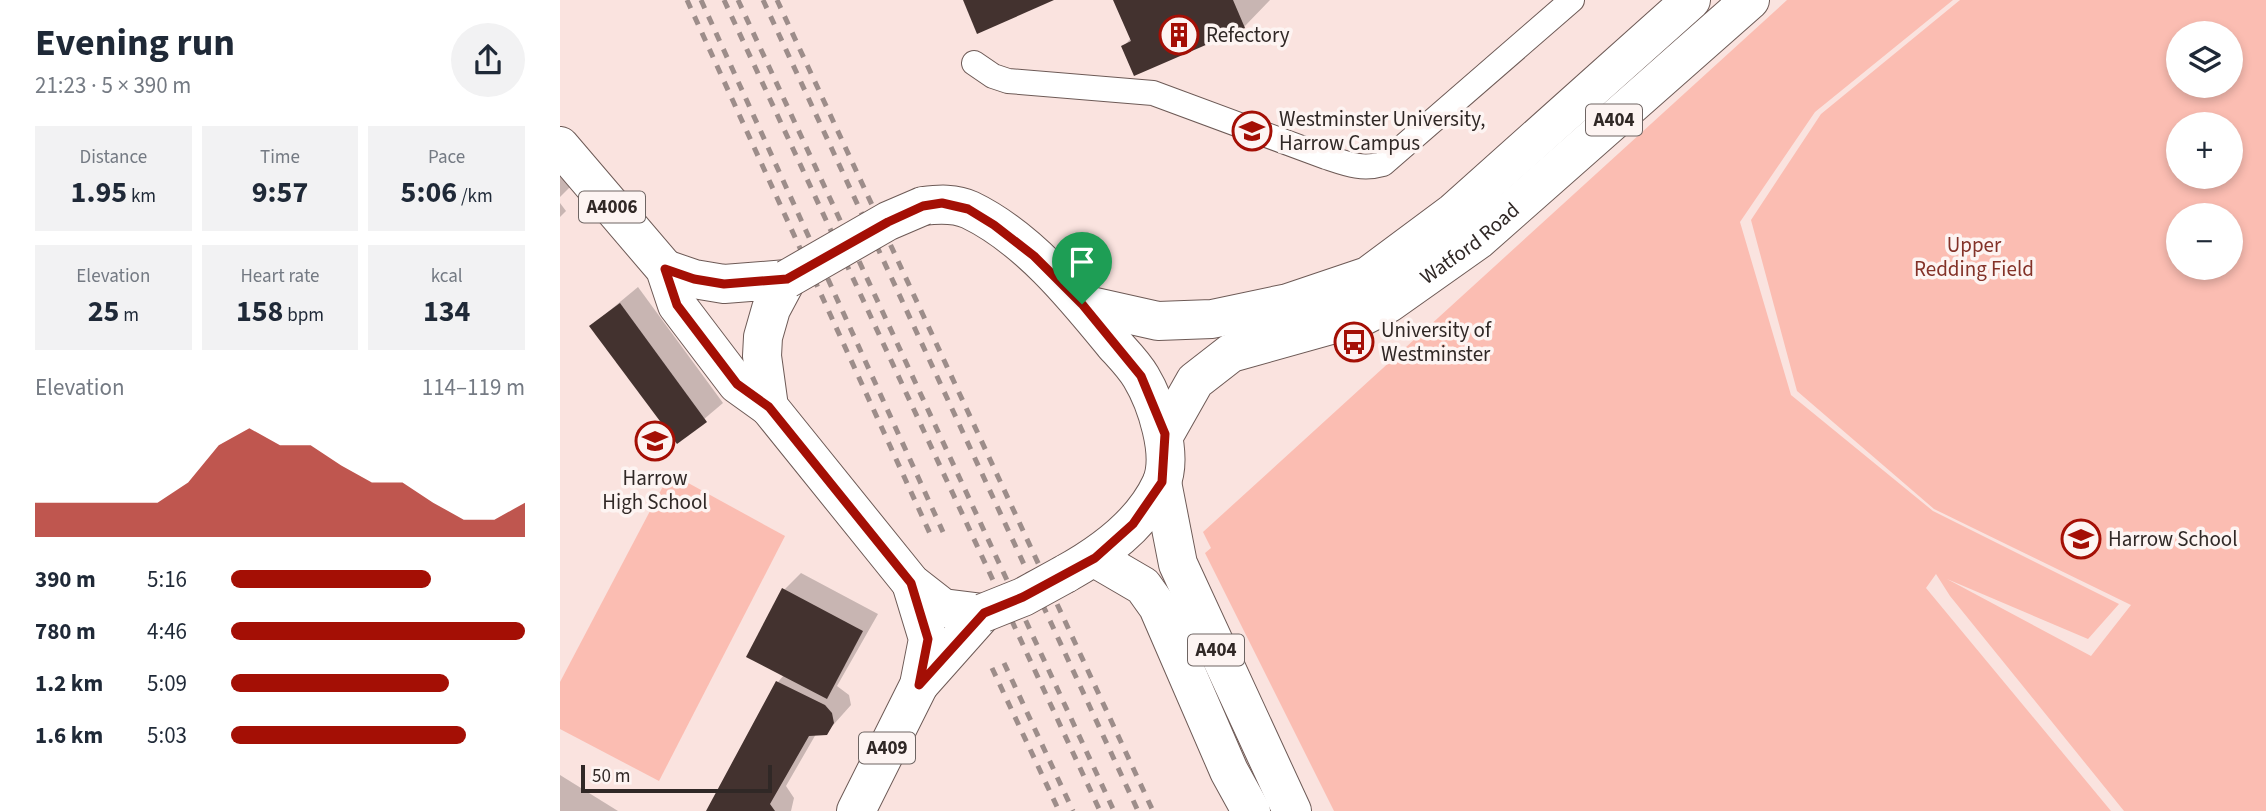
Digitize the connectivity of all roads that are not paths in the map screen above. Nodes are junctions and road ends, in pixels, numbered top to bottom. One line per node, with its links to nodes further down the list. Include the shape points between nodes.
1 (1572, 0): 4 (street, via 1383,164 1370,168 1345,164 1136,89 1008,81)
2 (1691, 0): 8 (main road, Watford Road / A404, via 1454,212 1368,276 1288,303 1212,319 1158,321)
3 (1750, 0): 10 (main road, Watford Road / A404, via 1478,240 1363,316 1231,353 1195,381)
4 (974, 62)
5 (560, 146): 6 (main road, A4006)
6 (665, 269): 7 (main road, via 724,284); 9 (main road, A4006, via 677,305 737,384)
7 (787, 279): 8 (main road, bridge, via 877,228 923,206 942,203 968,209 1034,256); 9 (main road, via 763,337)
8 (1082, 304): 10 (main road, via 1141,376)
9 (769, 407): 13 (main road)
10 (1165, 434): 11 (main road)
11 (1162, 482): 12 (main road, via 1133,524); 18 (main road, A404, via 1178,564)
12 (1080, 566): 14 (main road, bridge); 17 (main road, A404, via 1143,586 1158,607 1228,771)
13 (911, 583): 14 (main road, via 943,608); 15 (main road, A409, via 928,639)
14 (984, 613): 15 (main road, A409)
15 (919, 685): 16 (main road, A409)
16 (856, 811)
17 (1251, 811)
18 (1292, 811)

